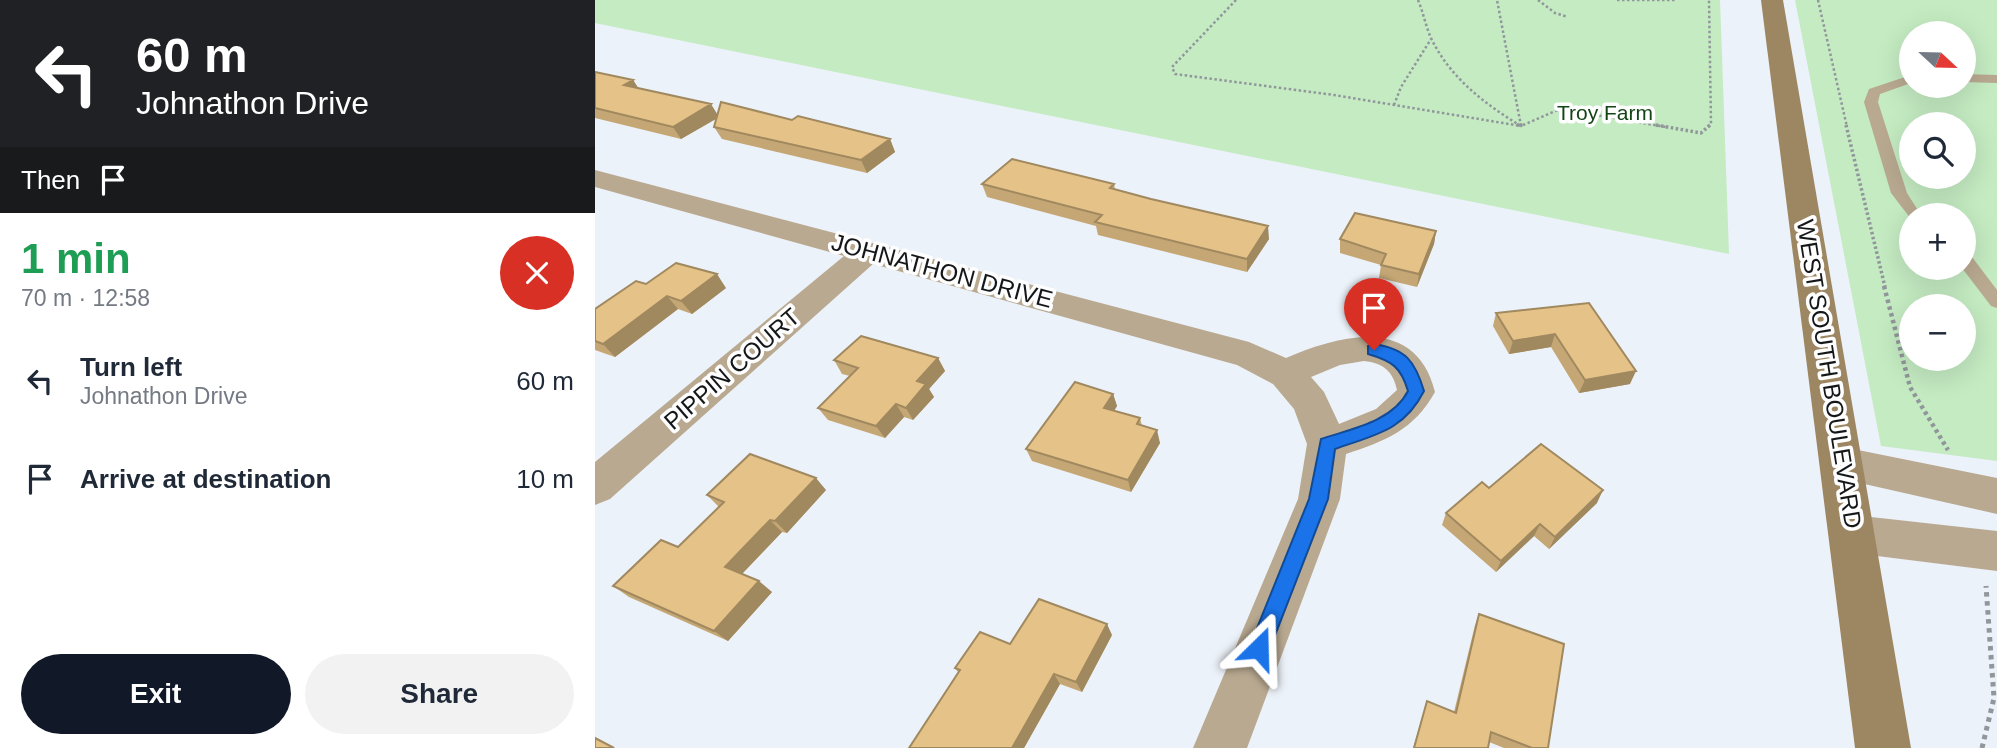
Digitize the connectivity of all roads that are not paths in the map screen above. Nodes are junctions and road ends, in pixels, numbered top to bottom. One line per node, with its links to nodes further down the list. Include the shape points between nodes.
1 (1772, 0): 12 (main road, WEST SOUTH BOULEVARD)
2 (1976, 78): 3 (lane)
3 (1997, 79)
4 (1899, 82): 6 (lane, via 1874,92 1871,102)
5 (595, 178): 7 (street, JOHNATHON DRIVE)
6 (1905, 203)
7 (869, 251): 10 (street, JOHNATHON DRIVE, via 1249,355); 13 (street, PIPPIN COURT)
8 (1976, 274): 9 (lane)
9 (1997, 302)
10 (1299, 388): 11 (street); 11 (street, via 1321,357 1360,347 1388,352 1409,368 1416,391 1407,408 1380,426)
11 (1327, 444): 17 (street, via 1318,499)
12 (1843, 464): 14 (street); 15 (main road, WEST SOUTH BOULEVARD)
13 (595, 487)
14 (1997, 496)
15 (1853, 534): 16 (street); 18 (main road, WEST SOUTH BOULEVARD)
16 (1992, 571)
17 (1220, 748)
18 (1884, 748)

